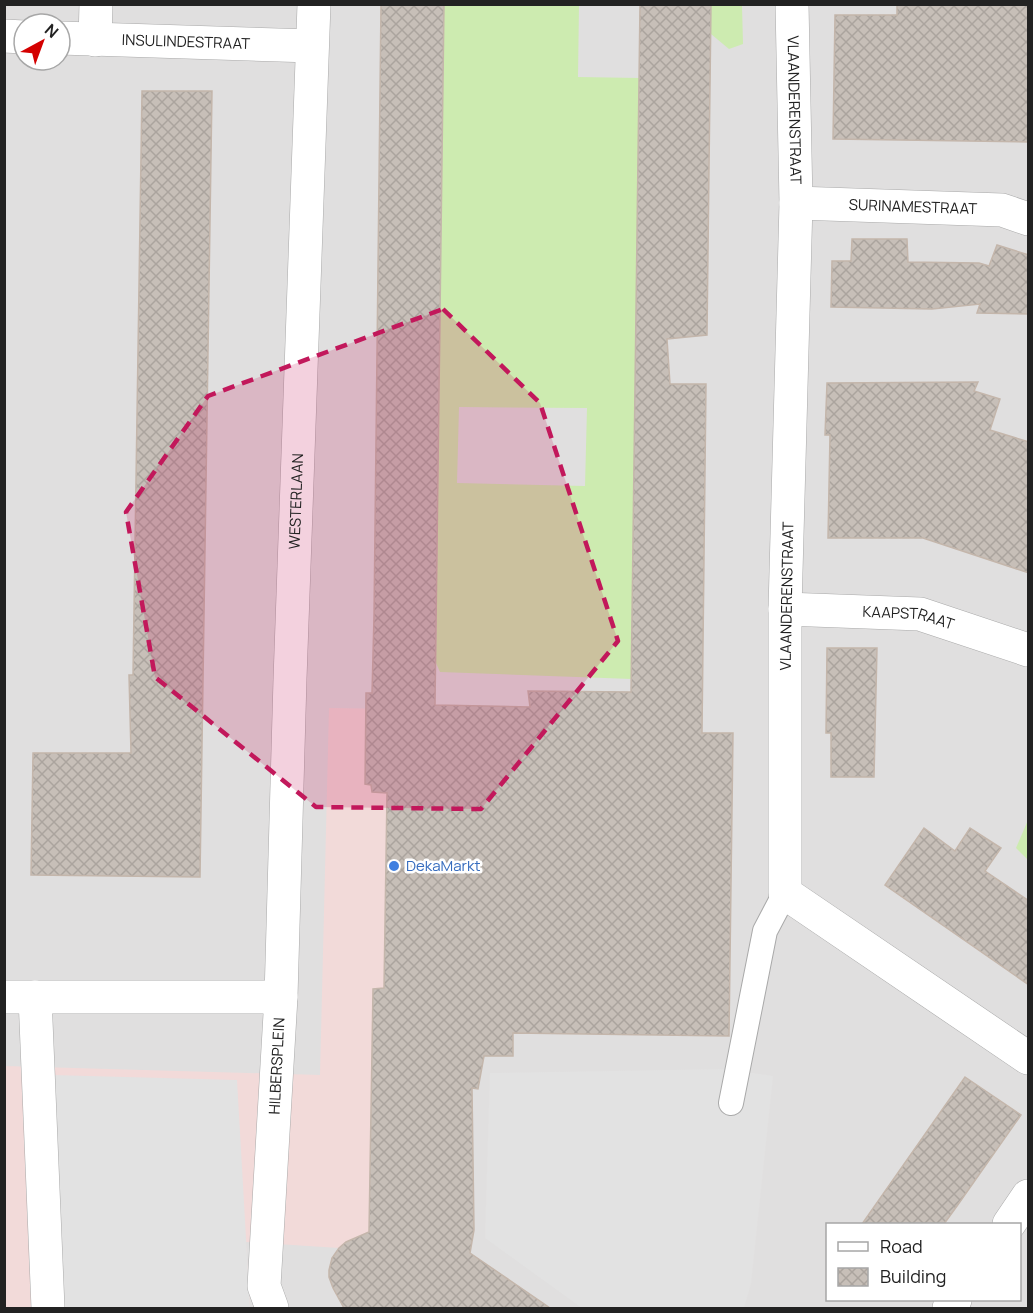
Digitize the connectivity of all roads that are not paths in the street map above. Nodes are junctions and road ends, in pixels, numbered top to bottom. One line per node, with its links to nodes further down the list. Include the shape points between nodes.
1 (96, 4): 5 (street)
2 (314, 4): 6 (street, WESTERLAAN)
3 (792, 4): 7 (street, VLAANDERENSTRAAT)
4 (72, 38): 5 (street, INSULINDESTRAAT)
5 (95, 39): 6 (street, INSULINDESTRAAT)
6 (312, 46): 13 (street, WESTERLAAN)
7 (796, 204): 8 (street, SURINAMESTRAAT, via 1002,210); 9 (street, VLAANDERENSTRAAT)
8 (1029, 219)
9 (785, 609): 10 (street, KAAPSTRAAT, via 920,614); 11 (street, VLAANDERENSTRAAT)
10 (1029, 650)
11 (785, 894): 14 (street); 15 (lane, via 765,931)
12 (20, 997): 13 (street, HILBERSPLEIN); 18 (street, HILBERSPLEIN)
13 (281, 997): 19 (street, HILBERSPLEIN, via 264,1280)
14 (1029, 1058)
15 (731, 1103)
16 (1029, 1196): 17 (street)
17 (1009, 1223)
18 (48, 1308)
19 (273, 1308)

